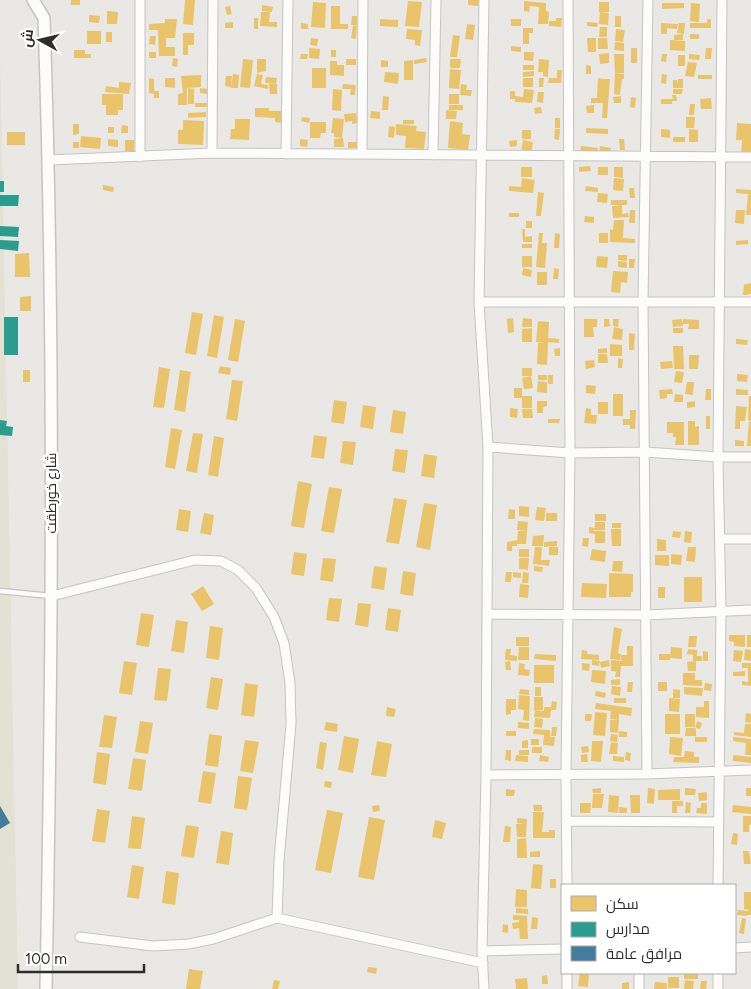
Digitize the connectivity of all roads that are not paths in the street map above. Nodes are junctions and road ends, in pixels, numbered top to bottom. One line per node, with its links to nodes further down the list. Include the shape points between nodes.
1 (34, 0): 21 (street, شارع خورطقت, via 44,18)
2 (140, 0): 19 (street)
3 (213, 0): 11 (street)
4 (288, 0): 12 (street)
5 (363, 0): 13 (street)
6 (436, 0): 14 (street)
7 (484, 0): 15 (street)
8 (568, 0): 16 (street)
9 (648, 0): 17 (street)
10 (722, 0): 18 (street)
11 (212, 153): 12 (street); 19 (street)
12 (286, 154): 13 (street)
13 (362, 154): 14 (street)
14 (433, 155): 15 (street)
15 (481, 155): 16 (street); 22 (street)
16 (569, 156): 17 (street); 23 (street)
17 (646, 156): 18 (street); 24 (street)
18 (721, 156): 20 (street); 25 (street)
19 (140, 157): 21 (street)
20 (751, 157)
21 (49, 160): 35 (street, شارع خورطقت)
22 (479, 302): 23 (street); 27 (street)
23 (570, 302): 24 (street); 29 (street)
24 (643, 302): 25 (street); 28 (street)
25 (720, 302): 26 (street); 30 (street)
26 (751, 302)
27 (488, 447): 29 (street); 38 (street)
28 (645, 452): 29 (street); 30 (street); 40 (street)
29 (570, 453): 39 (street)
30 (718, 457): 31 (street); 32 (street)
31 (751, 457)
32 (721, 539): 33 (street); 36 (street)
33 (751, 539)
34 (0, 591): 35 (lane)
35 (52, 596): 50 (street, via 195,560 221,561 238,570 256,588 274,617 284,644 290,683 291,724); 60 (street, شارع خورطقت)
36 (721, 610): 37 (street); 40 (street); 42 (street)
37 (751, 610)
38 (488, 614): 39 (street); 44 (street)
39 (569, 614): 40 (street); 45 (street)
40 (646, 615): 43 (street)
41 (751, 770): 42 (street)
42 (719, 771): 43 (street); 47 (street)
43 (647, 774): 45 (street)
44 (486, 775): 45 (street); 55 (street)
45 (566, 775): 46 (street)
46 (566, 821): 47 (street); 48 (street)
47 (719, 822): 49 (street)
48 (567, 884)
49 (718, 884)
50 (277, 918): 51 (street, via 189,944 153,946); 56 (street)
51 (80, 937)
52 (751, 947): 53 (street)
53 (736, 948)
54 (561, 949): 55 (street)
55 (482, 952): 56 (street)
56 (483, 963): 61 (street)
57 (566, 974): 62 (street)
58 (639, 974): 63 (street)
59 (718, 974): 64 (street)
60 (46, 989)
61 (484, 989)
62 (567, 989)
63 (639, 989)
64 (718, 989)

